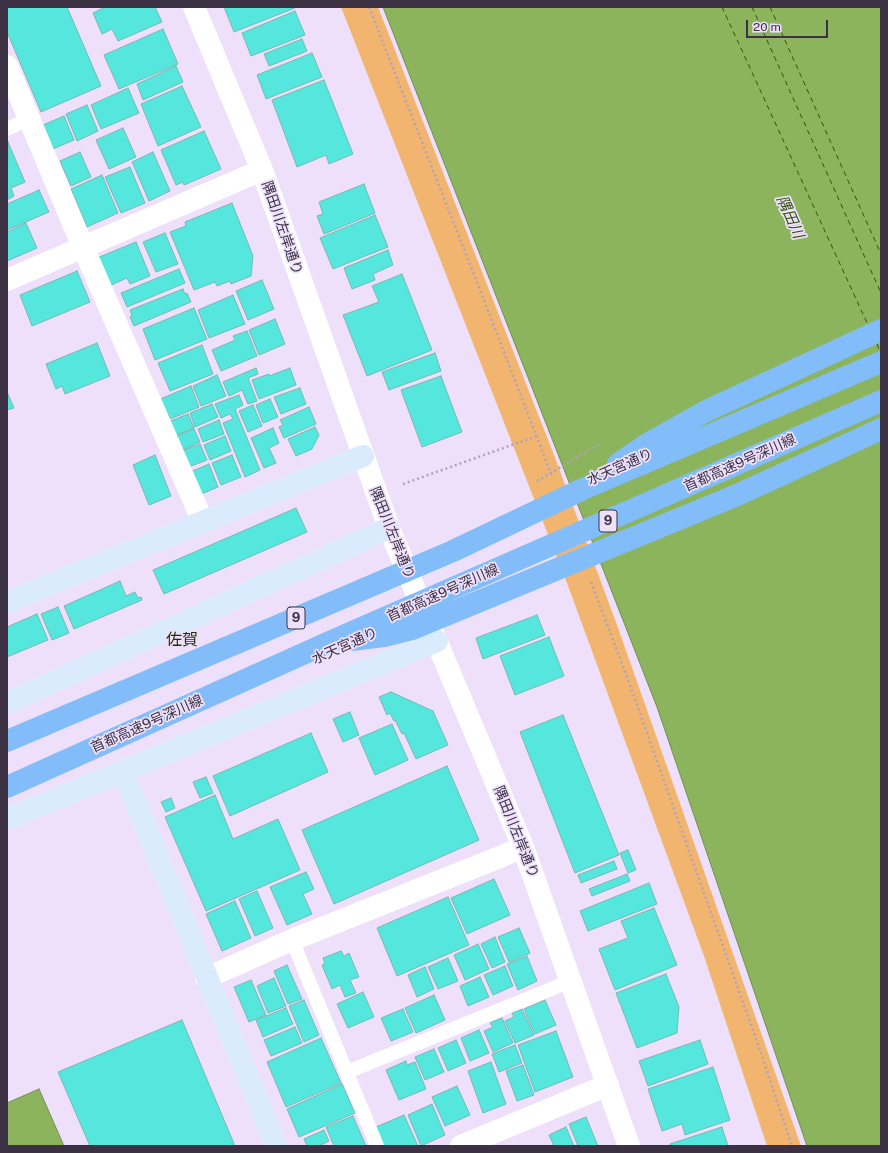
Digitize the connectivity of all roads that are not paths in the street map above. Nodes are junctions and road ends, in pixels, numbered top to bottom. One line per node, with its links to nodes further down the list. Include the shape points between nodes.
1 (194, 7): 5 (street, 隅田川左岸通り)
2 (7, 66): 3 (street)
3 (29, 119): 4 (lane); 6 (street)
4 (7, 129)
5 (262, 170): 6 (street); 14 (street, 隅田川左岸通り)
6 (83, 247): 7 (street); 16 (street)
7 (7, 280)
8 (881, 330): 15 (highway, via 706,411 647,444)
9 (881, 353): 22 (main road, 水天宮通り)
10 (881, 362): 15 (highway, 9)
11 (881, 401): 19 (highway, 首都高速9号深川線 / 9)
12 (881, 408): 26 (main road, 水天宮通り)
13 (881, 429): 19 (highway, via 737,494 412,629 384,636)
14 (363, 456): 16 (main road); 17 (street, 隅田川左岸通り)
15 (583, 489): 23 (highway, 9, via 453,551)
16 (203, 522): 18 (main road)
17 (389, 528): 20 (street, 隅田川左岸通り); 21 (main road)
18 (7, 602)
19 (334, 640): 25 (highway, 首都高速9号深川線 / 9)
20 (437, 641): 24 (main road); 28 (street, 隅田川左岸通り)
21 (7, 703)
22 (7, 733)
23 (7, 741)
24 (123, 772): 27 (main road); 30 (main road)
25 (7, 787)
26 (7, 797)
27 (7, 819)
28 (523, 847): 29 (street); 31 (street, 隅田川左岸通り)
29 (292, 940): 30 (street); 32 (lane)
30 (206, 978): 34 (main road)
31 (571, 981): 32 (lane); 33 (street, 隅田川左岸通り)
32 (347, 1072): 35 (lane)
33 (608, 1085): 36 (street); 37 (street, 隅田川左岸通り)
34 (276, 1146)
35 (377, 1146)
36 (461, 1146)
37 (629, 1146)

